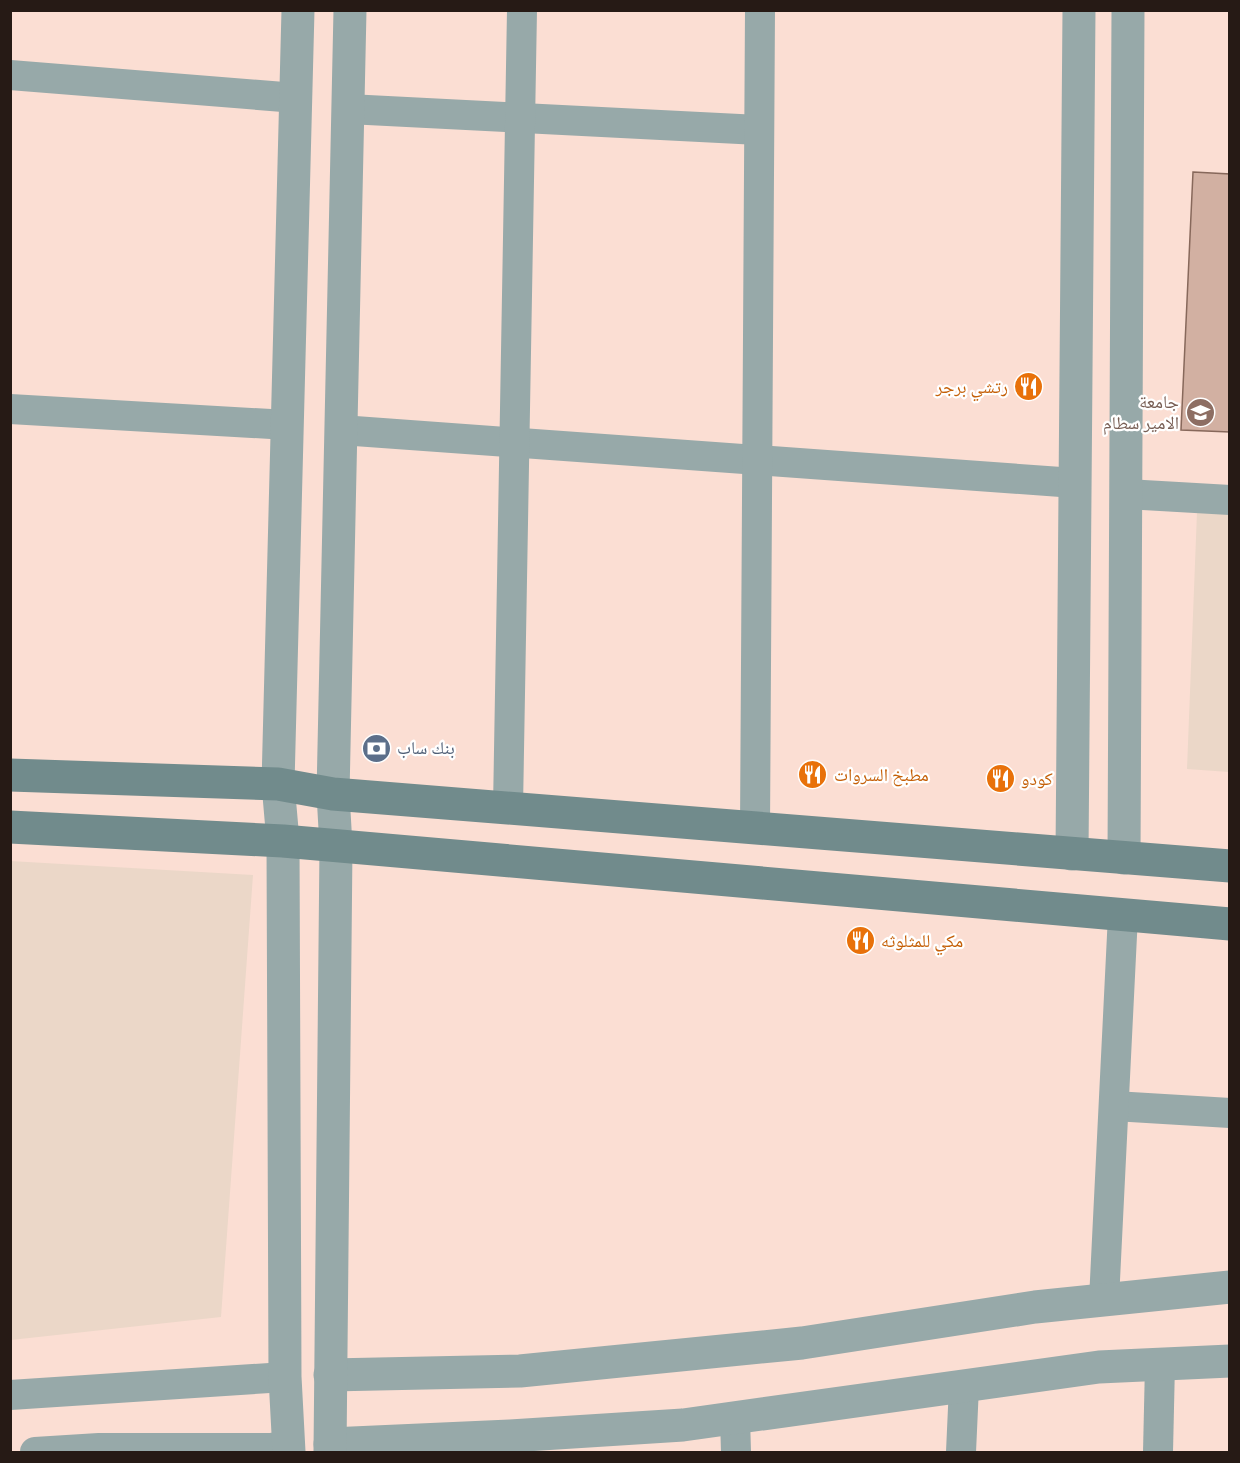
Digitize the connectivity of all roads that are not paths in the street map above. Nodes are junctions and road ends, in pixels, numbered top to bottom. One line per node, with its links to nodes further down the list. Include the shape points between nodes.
1 (298, 10): 8 (street)
2 (350, 10): 9 (street)
3 (522, 10): 10 (street)
4 (760, 10): 11 (street)
5 (1080, 10): 17 (street)
6 (1128, 10): 18 (street)
7 (10, 75): 8 (street)
8 (296, 98): 13 (street)
9 (348, 109): 10 (street); 14 (street)
10 (520, 117): 11 (street); 15 (street)
11 (759, 130): 16 (street)
12 (10, 409): 13 (street)
13 (288, 425): 21 (street)
14 (340, 430): 15 (street); 22 (street)
15 (514, 442): 16 (street); 23 (street)
16 (757, 460): 17 (street); 25 (street)
17 (1076, 483): 28 (street)
18 (1126, 494): 19 (street); 29 (street)
19 (1230, 500)
20 (10, 775): 21 (main road)
21 (278, 784): 22 (main road); 26 (street)
22 (333, 794): 23 (main road); 27 (street)
23 (508, 808): 25 (main road)
24 (10, 827): 26 (main road)
25 (755, 828): 28 (main road)
26 (283, 841): 27 (main road); 40 (street)
27 (336, 846): 31 (main road); 39 (street)
28 (1072, 854): 29 (main road)
29 (1124, 858): 30 (main road)
30 (1230, 866)
31 (1123, 915): 32 (main road); 33 (street)
32 (1230, 924)
33 (1114, 1106): 34 (street); 36 (street)
34 (1230, 1113)
35 (1230, 1287): 36 (street)
36 (1104, 1300): 39 (street, via 790,1345 520,1371)
37 (1230, 1361): 38 (street)
38 (1160, 1364): 41 (street, via 1099,1367); 49 (street)
39 (330, 1375): 44 (street)
40 (285, 1377): 42 (street); 45 (street)
41 (964, 1386): 43 (street); 48 (street)
42 (10, 1395)
43 (735, 1418): 44 (street, via 683,1425); 47 (street)
44 (330, 1448)
45 (289, 1449): 46 (street, via 99,1448)
46 (35, 1452)
47 (736, 1452)
48 (960, 1452)
49 (1158, 1452)

